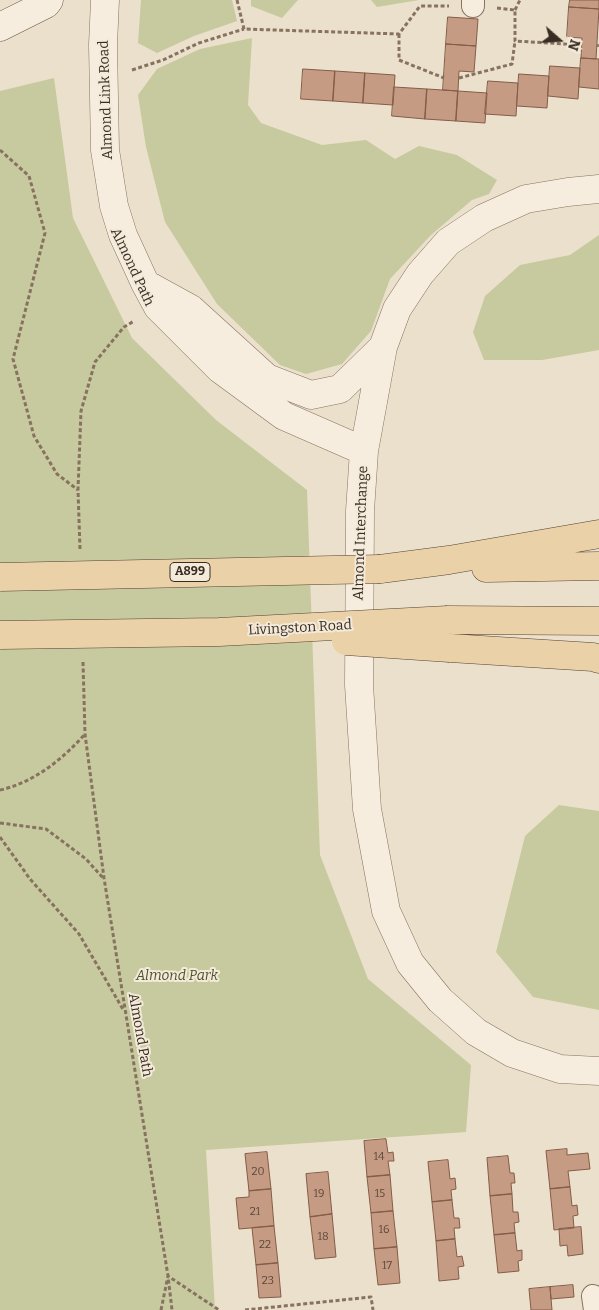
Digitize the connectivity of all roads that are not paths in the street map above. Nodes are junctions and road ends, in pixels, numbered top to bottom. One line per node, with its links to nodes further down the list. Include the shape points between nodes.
1 (49, 0): 3 (street)
2 (105, 0): 5 (street, Almond Link Road, via 105,150 114,206)
3 (0, 28)
4 (599, 189): 6 (street, Almond Interchange, via 526,200 484,218 448,242 420,274 397,309)
5 (145, 284): 6 (street, via 191,309 267,378 311,395 340,389); 7 (street, Almond Link Road, via 158,307 220,369 284,416)
6 (383, 347): 7 (street, Almond Interchange)
7 (364, 451): 17 (street, Almond Interchange, via 360,511 359,684 367,809 386,911 410,963 440,1000 476,1032 512,1053)
8 (599, 534): 9 (main road)
9 (450, 564): 10 (main road, A899); 11 (main road, A899, bridge, via 380,569)
10 (599, 566)
11 (0, 577)
12 (599, 621): 13 (main road, Livingston Road, bridge, via 448,620)
13 (219, 632): 14 (main road, Livingston Road, bridge); 15 (main road, bridge)
14 (0, 636)
15 (599, 659)
16 (599, 1066): 17 (street, Almond Interchange)
17 (560, 1069): 18 (street, Almond Interchange)
18 (599, 1071)

